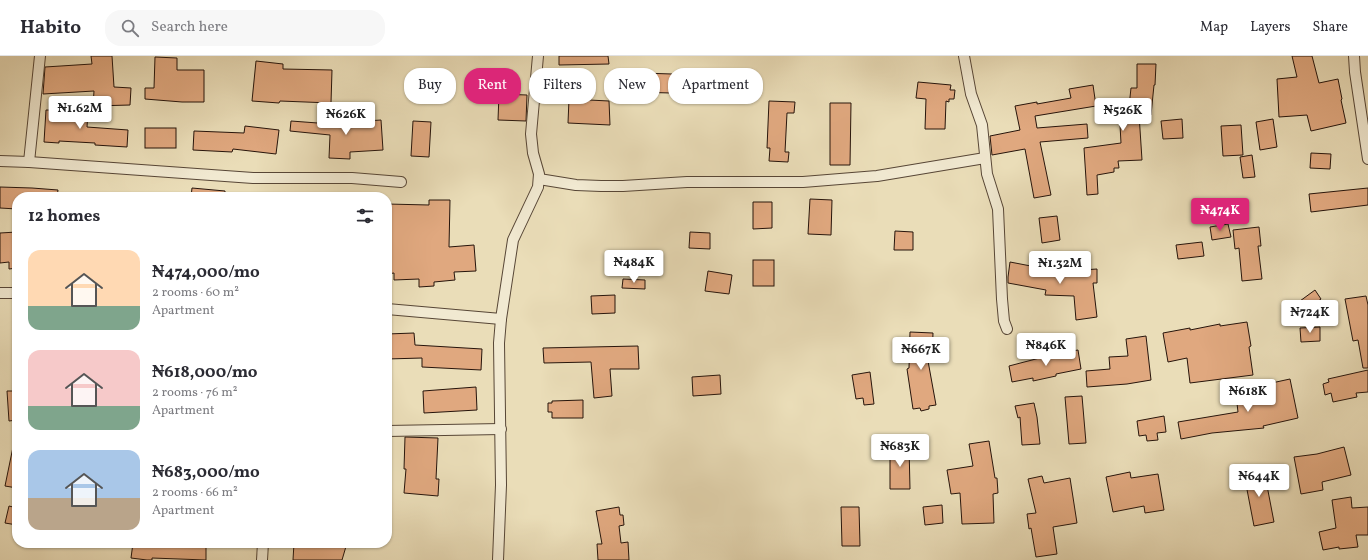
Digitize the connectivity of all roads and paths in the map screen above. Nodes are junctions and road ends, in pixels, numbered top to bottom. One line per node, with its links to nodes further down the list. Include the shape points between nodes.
1 (40, 56): 8 (street)
2 (538, 56): 9 (street, via 531,134)
3 (964, 56): 5 (street, via 971,94 982,125)
4 (1354, 56): 6 (street)
5 (985, 158): 9 (street, via 877,176 803,182 687,182 601,186); 15 (street, via 998,209 1002,299)
6 (1368, 159)
7 (0, 161): 8 (street)
8 (29, 162): 10 (street, via 253,178 352,178)
9 (540, 179): 14 (street, via 513,240)
10 (401, 182)
11 (0, 293): 12 (street)
12 (12, 293)
13 (392, 310): 14 (street)
14 (501, 319): 16 (street)
15 (1007, 329)
16 (501, 429): 17 (street); 20 (street)
17 (392, 431)
18 (262, 548): 19 (street)
19 (262, 560)
20 (498, 560)

